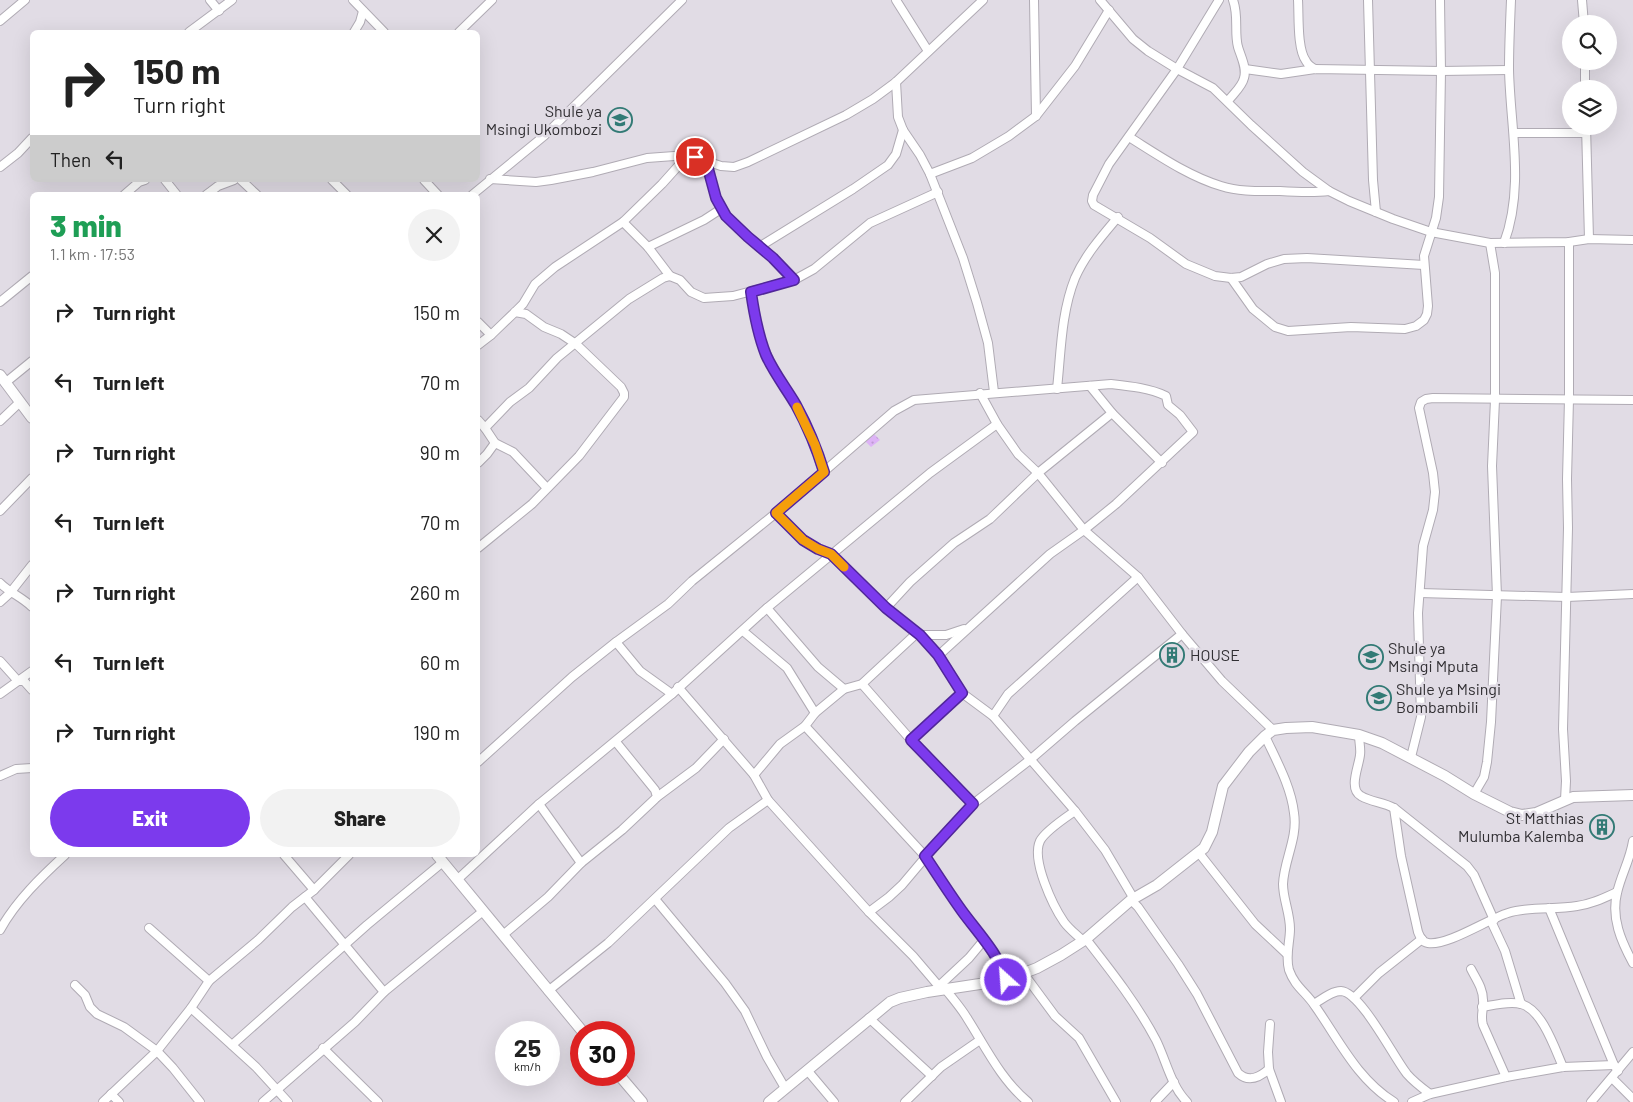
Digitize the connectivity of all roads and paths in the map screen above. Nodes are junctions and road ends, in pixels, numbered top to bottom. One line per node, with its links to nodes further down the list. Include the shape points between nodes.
1 (25, 0): 22 (street)
2 (210, 0): 19 (street)
3 (232, 0): 19 (street)
4 (353, 0): 20 (street)
5 (492, 0): 26 (street)
6 (682, 0): 47 (street, via 544,136)
7 (896, 0): 27 (street)
8 (983, 0): 27 (street)
9 (1034, 0): 36 (street)
10 (1100, 0): 18 (street)
11 (1219, 0): 28 (street)
12 (1234, 0): 29 (street, via 1236,35)
13 (1298, 0): 30 (street, via 1304,59)
14 (1368, 0): 31 (street)
15 (1440, 0): 33 (street)
16 (1511, 0): 32 (street)
17 (1582, 0): 21 (street)
18 (1108, 10): 28 (street, via 1148,51); 36 (street, via 1075,66)
19 (219, 11): 23 (street)
20 (363, 11): 24 (street); 25 (street)
21 (1583, 15)
22 (0, 21)
23 (192, 30)
24 (355, 30)
25 (382, 30)
26 (461, 30)
27 (928, 51): 34 (street)
28 (1177, 69): 35 (street, via 1213,88); 41 (street)
29 (1245, 69): 30 (street, via 1281,74); 35 (street, via 1245,77)
30 (1315, 69): 31 (street)
31 (1371, 70): 33 (street); 64 (street)
32 (1509, 70): 33 (street); 39 (street)
33 (1441, 72): 67 (street, via 1439,197)
34 (896, 82): 37 (street, via 898,117); 44 (street, via 846,115 748,162 734,167)
35 (1228, 101): 54 (street, via 1283,154)
36 (1036, 116): 46 (street, via 972,158)
37 (903, 130): 46 (street); 73 (street, via 896,154 888,165)
38 (1562, 130): 39 (street)
39 (1514, 133): 70 (street, via 1512,223)
40 (1586, 135): 68 (street)
41 (1129, 137): 54 (street, via 1221,186 1261,192); 65 (street, via 1109,164 1092,201)
42 (30, 140): 45 (street)
43 (688, 155): 44 (street); 47 (street, via 647,158 536,182); 66 (street)
44 (706, 161): 63 (street)
45 (0, 167)
46 (930, 174): 62 (street)
47 (490, 179): 61 (street)
48 (139, 182): 55 (street)
49 (167, 182): 56 (street)
50 (229, 182): 57 (street)
51 (243, 182): 58 (street)
52 (334, 182): 59 (street)
53 (426, 182): 60 (street)
54 (1329, 191): 64 (street)
55 (127, 192)
56 (175, 192)
57 (210, 192)
58 (254, 192)
59 (344, 192)
60 (435, 192)
61 (475, 192)
62 (938, 192): 79 (street, via 870,223 814,269); 91 (street, via 978,303 988,343)
63 (720, 209): 73 (street); 74 (street)
64 (1376, 212): 67 (street)
65 (1118, 217): 78 (street, via 1186,264 1215,276); 90 (street, via 1088,256 1069,294)
66 (623, 222): 74 (street); 82 (street, via 535,284)
67 (1431, 232): 72 (street); 75 (street)
68 (1589, 239): 69 (street); 71 (street)
69 (1633, 240)
70 (1504, 242): 71 (street); 72 (street)
71 (1569, 242): 93 (street)
72 (1490, 243): 94 (street, via 1495,273)
73 (759, 246): 79 (street)
74 (648, 247): 76 (street)
75 (1424, 265): 78 (street, via 1284,259); 78 (street, via 1427,314 1416,326 1405,329 1351,327 1288,331 1275,327 1253,309)
76 (670, 276): 80 (street, via 704,298); 86 (street, via 630,299)
77 (30, 278): 81 (street)
78 (1231, 278)
79 (794, 280): 80 (street)
80 (751, 292): 106 (street, via 757,328 766,354 807,425)
81 (0, 302)
82 (515, 312): 84 (street); 86 (street, via 526,314)
83 (480, 324): 84 (street)
84 (492, 335): 85 (street)
85 (480, 344)
86 (576, 344): 102 (street, via 557,358 530,388 510,402); 109 (street, via 621,387 624,397 579,456)
87 (30, 362): 88 (street)
88 (2, 379): 96 (street)
89 (1090, 386): 90 (street); 97 (street); 105 (street, via 1130,386 1166,396 1168,405 1193,432)
90 (1057, 389): 91 (street)
91 (994, 392): 92 (street)
92 (980, 393): 101 (street); 106 (street, via 914,400 894,411)
93 (1569, 399): 94 (street); 95 (street); 122 (street)
94 (1495, 400): 119 (street, via 1433,398 1420,404 1434,492); 121 (street, via 1492,466)
95 (1633, 400)
96 (20, 402): 98 (street); 99 (street)
97 (1112, 413): 105 (street); 107 (street)
98 (30, 415)
99 (0, 421)
100 (480, 422): 102 (street)
101 (997, 424): 107 (street, via 1018,454); 114 (street, via 930,473)
102 (485, 428): 103 (street)
103 (495, 443): 104 (street); 109 (street, via 513,452)
104 (480, 461)
105 (1162, 463): 112 (street)
106 (824, 472): 111 (street)
107 (1038, 474): 112 (street); 126 (street, via 990,519 954,543 917,575)
108 (30, 480): 110 (street)
109 (546, 487): 113 (street, via 532,504)
110 (0, 510)
111 (776, 513): 114 (street, via 803,540); 131 (street, via 668,604)
112 (1084, 530): 116 (street); 127 (street, via 1050,554)
113 (480, 546)
114 (831, 554): 125 (street); 126 (street)
115 (30, 568): 118 (street)
116 (1138, 577): 130 (street); 143 (street, via 1008,694)
117 (0, 583): 118 (street)
118 (10, 593): 123 (street); 124 (street)
119 (1420, 593): 121 (street); 150 (street, via 1421,717)
120 (1633, 594): 122 (street)
121 (1497, 596): 122 (street); 156 (street, via 1487,762 1484,777)
122 (1567, 597): 160 (street, via 1563,729)
123 (0, 602)
124 (30, 605)
125 (767, 608): 128 (street); 138 (street, via 818,667)
126 (886, 608): 129 (street)
127 (972, 624): 129 (street, via 961,632 946,635); 132 (street)
128 (743, 630): 139 (street); 142 (street, via 787,668)
129 (919, 634): 132 (street); 136 (street)
130 (1182, 634): 145 (street); 151 (street)
131 (616, 642): 139 (street, via 640,671); 152 (street, via 521,721)
132 (938, 655): 140 (street)
133 (0, 661): 135 (street)
134 (30, 672): 135 (street)
135 (18, 681): 137 (street, via 24,681); 141 (street)
136 (862, 684): 138 (street); 148 (street)
137 (30, 688)
138 (844, 689): 142 (street)
139 (675, 690): 147 (street); 149 (street)
140 (962, 693): 143 (street); 148 (street)
141 (0, 694)
142 (815, 713): 144 (street)
143 (993, 716): 151 (street)
144 (805, 726): 154 (street, via 780,744); 168 (street)
145 (1269, 733): 146 (street, via 1286,728 1312,727); 166 (street, via 1249,752 1223,786 1212,832); 192 (street, via 1291,794 1295,824 1283,884 1290,927)
146 (1359, 736): 150 (street); 163 (street, via 1361,754 1355,790 1359,795)
147 (724, 738): 154 (street); 158 (street, via 696,768)
148 (911, 740): 162 (street)
149 (616, 742): 158 (street); 161 (street)
150 (1411, 757): 156 (street)
151 (1031, 759): 162 (street); 164 (street)
152 (480, 760)
153 (30, 768): 155 (street, via 16,769)
154 (754, 775): 159 (street)
155 (0, 776)
156 (1474, 794): 160 (street, via 1510,812 1528,816)
157 (1633, 795): 160 (street, via 1579,796)
158 (657, 796): 174 (street)
159 (768, 800): 179 (street, via 729,828); 183 (street)
160 (1566, 800)
161 (539, 804): 167 (street); 174 (street)
162 (973, 804): 168 (street)
163 (1394, 808): 184 (street, via 1467,866 1474,875); 188 (street, via 1407,889)
164 (1075, 810): 180 (street, via 1105,850); 190 (street, via 1039,842 1038,866 1064,922)
165 (1633, 841): 177 (street)
166 (1199, 853): 180 (street); 192 (street, via 1255,924)
167 (480, 854)
168 (925, 856): 183 (street, via 902,885); 189 (street)
169 (64, 857): 186 (street, via 24,896)
170 (286, 857): 176 (street)
171 (347, 857): 176 (street)
172 (477, 857): 175 (street)
173 (440, 859): 175 (street); 191 (street)
174 (581, 863): 187 (street)
175 (458, 880): 182 (street)
176 (314, 890): 178 (street)
177 (1617, 892): 181 (street, via 1589,904); 193 (street, via 1616,921)
178 (305, 897): 191 (street); 197 (street)
179 (655, 899): 200 (street, via 608,943); 224 (street, via 745,1011)
180 (1132, 900): 190 (street); 217 (street, via 1197,994 1238,1074 1252,1079)
181 (1549, 908): 184 (street, via 1507,913); 216 (street)
182 (482, 912): 187 (street); 201 (street)
183 (869, 912): 199 (street)
184 (1492, 920): 188 (street, via 1435,942 1426,943); 204 (street)
185 (149, 928): 197 (street)
186 (0, 930)
187 (503, 935): 200 (street)
188 (1422, 939): 202 (street, via 1379,972)
189 (984, 940): 196 (street, via 1004,971); 199 (street)
190 (1085, 940): 195 (street); 222 (street, via 1143,1018)
191 (345, 944): 201 (street); 211 (street)
192 (1287, 954): 203 (street, via 1294,983)
193 (1633, 963)
194 (1470, 969): 205 (street, via 1481,989)
195 (1024, 974): 196 (street); 240 (street, via 1055,1016 1078,1038)
196 (1006, 980): 199 (street)
197 (209, 981): 206 (street)
198 (75, 985): 213 (street, via 97,1014 124,1027)
199 (942, 989): 207 (street, via 900,998); 210 (street, via 966,1015)
200 (548, 991): 208 (street)
201 (384, 992): 212 (street)
202 (1354, 998): 203 (street, via 1346,992 1335,992); 227 (street, via 1380,1029 1407,1074)
203 (1314, 1004): 244 (street, via 1363,1076)
204 (1521, 1004): 205 (street); 215 (street, via 1531,1009 1539,1019)
205 (1482, 1007): 220 (street, via 1482,1025)
206 (191, 1008): 211 (street); 213 (street)
207 (869, 1018): 218 (street); 219 (street)
208 (574, 1021)
209 (1270, 1024): 217 (street)
210 (980, 1040): 219 (street); 239 (street, via 1013,1088)
211 (232, 1045): 225 (street)
212 (323, 1048): 225 (street); 234 (street)
213 (156, 1051): 226 (street); 231 (street)
214 (1633, 1052): 216 (street)
215 (1564, 1066): 216 (street); 220 (street)
216 (1616, 1068): 221 (street)
217 (1269, 1069): 243 (street)
218 (807, 1070): 224 (street); 237 (street)
219 (932, 1076): 238 (street)
220 (1506, 1077): 227 (street)
221 (1612, 1078): 228 (street); 246 (street)
222 (1174, 1082): 241 (street); 242 (street)
223 (628, 1086): 235 (street)
224 (786, 1088): 236 (street)
225 (277, 1090): 232 (street); 233 (street)
226 (111, 1094): 229 (street); 230 (street)
227 (1430, 1094): 245 (street)
228 (1633, 1099)
229 (102, 1102)
230 (119, 1102)
231 (200, 1102)
232 (263, 1102)
233 (288, 1102)
234 (378, 1102)
235 (642, 1102)
236 (769, 1102)
237 (834, 1102)
238 (905, 1102)
239 (1028, 1102)
240 (1116, 1102)
241 (1155, 1102)
242 (1187, 1102)
243 (1281, 1102)
244 (1394, 1102)
245 (1414, 1102)
246 (1592, 1102)

